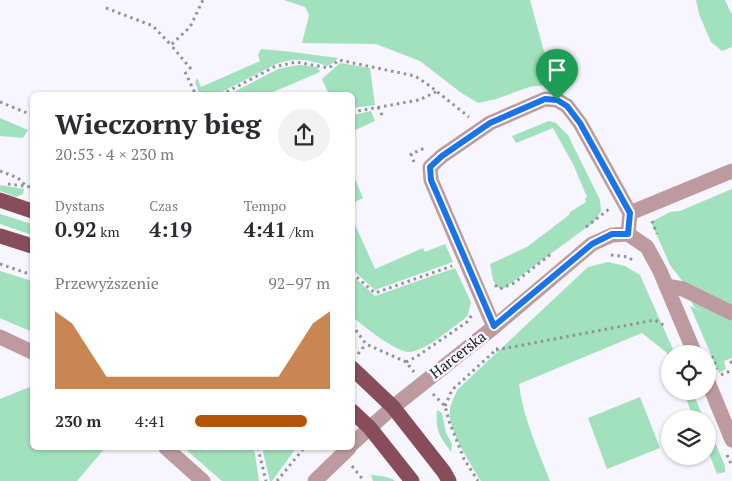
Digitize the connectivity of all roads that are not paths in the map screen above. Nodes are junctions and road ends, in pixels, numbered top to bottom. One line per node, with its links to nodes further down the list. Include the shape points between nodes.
1 (732, 171): 4 (street)
2 (0, 200): 3 (main road)
3 (30, 210)
4 (630, 213): 5 (street); 10 (street, via 580,123 567,106 557,100 545,99 490,123 442,156 430,167 431,180 463,264)
5 (628, 234): 8 (street, via 647,247); 10 (street, Harcerska, via 612,234 592,244)
6 (0, 236): 7 (main road)
7 (30, 245)
8 (666, 286): 9 (street, via 683,289); 12 (street)
9 (732, 313)
10 (494, 326): 16 (street, Harcerska)
11 (3, 343): 13 (street)
12 (691, 345)
13 (30, 351)
14 (355, 371): 16 (main road)
15 (716, 386): 19 (street)
16 (393, 407): 18 (street, Harcerska); 26 (main road)
17 (355, 415): 18 (main road)
18 (370, 428): 20 (street, Harcerska); 25 (main road)
19 (732, 440)
20 (355, 441)
21 (168, 450): 23 (street)
22 (348, 454): 24 (street)
23 (200, 480)
24 (315, 481)
25 (412, 481)
26 (449, 481)

